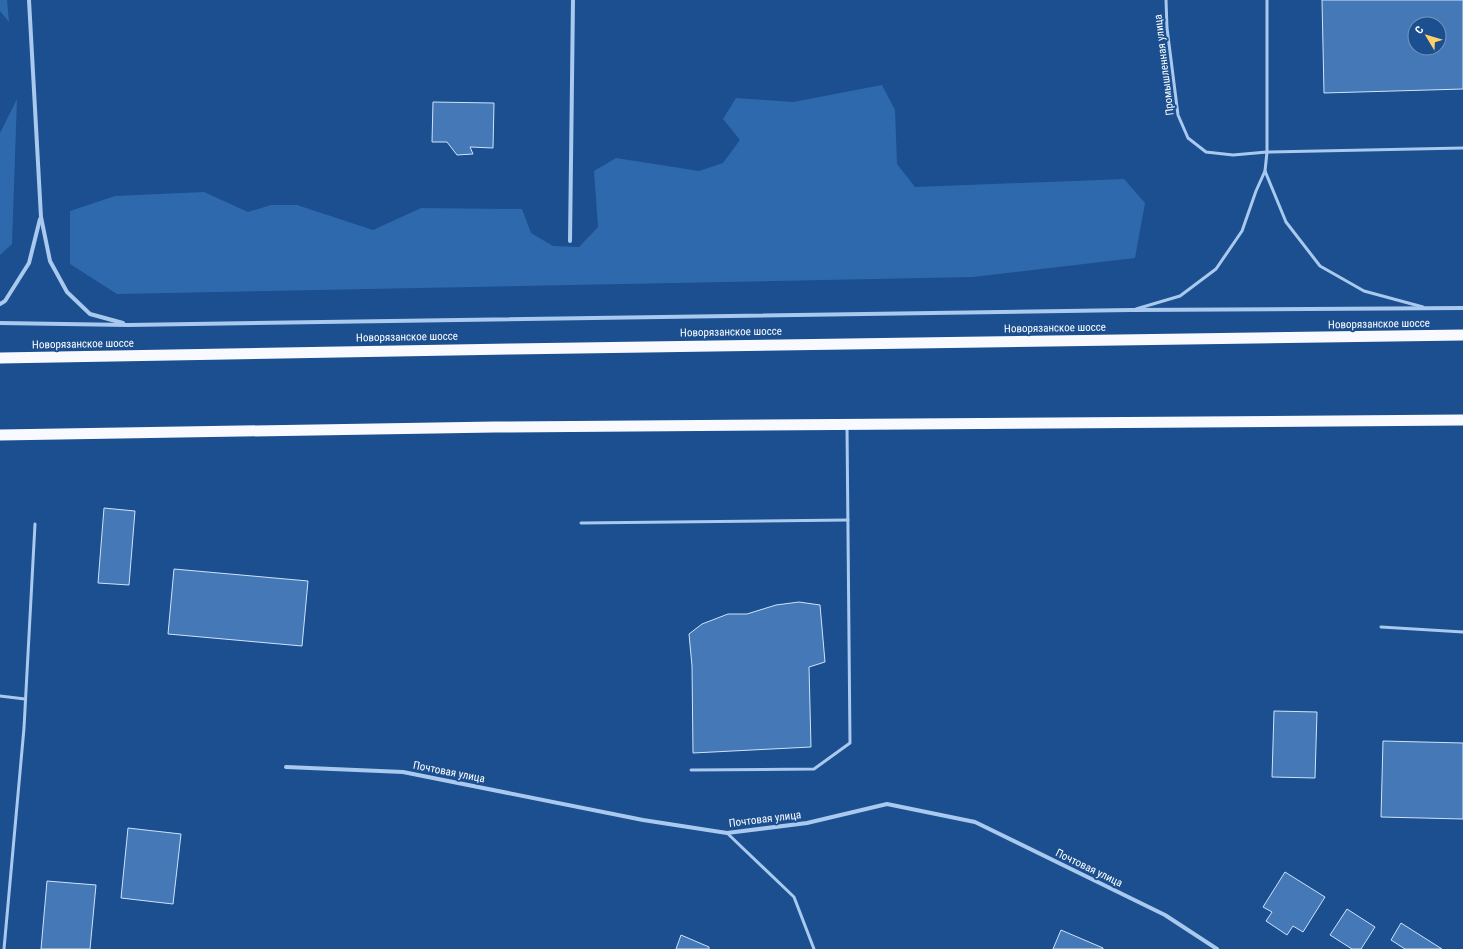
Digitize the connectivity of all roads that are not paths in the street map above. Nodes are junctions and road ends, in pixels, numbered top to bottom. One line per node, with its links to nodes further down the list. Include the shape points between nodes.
1 (29, 0): 8 (street)
2 (573, 0): 9 (street)
3 (1166, 0): 6 (lane, Промышленная улица, via 1166,28 1178,115 1188,138 1206,152 1234,155)
4 (1267, 0): 6 (lane)
5 (1463, 148): 6 (lane, Промышленная улица)
6 (1267, 152): 7 (lane)
7 (1265, 171): 11 (lane, via 1286,222 1320,266 1364,291); 13 (lane, via 1242,231 1216,269 1180,296)
8 (41, 217): 10 (street, via 29,263 5,301); 15 (street, via 50,261 67,292 90,314)
9 (570, 241)
10 (0, 304)
11 (1423, 307): 12 (street); 13 (street)
12 (1463, 308)
13 (1131, 310): 15 (street)
14 (0, 323): 15 (street)
15 (128, 325)
16 (1463, 335): 17 (highway, Новорязанское шоссе)
17 (0, 358)
18 (1463, 420): 19 (highway)
19 (848, 425): 20 (highway, via 495,427); 21 (lane)
20 (0, 435)
21 (848, 520): 22 (lane); 29 (lane, via 850,743 814,769)
22 (581, 523)
23 (34, 524): 27 (lane)
24 (1381, 627): 25 (lane)
25 (1463, 632)
26 (0, 696): 27 (lane)
27 (25, 699): 31 (lane)
28 (286, 767): 30 (street, Почтовая улица, via 403,772 643,820)
29 (691, 770)
30 (727, 833): 32 (lane, via 794,897); 33 (street, Почтовая улица, via 807,823 887,804 975,822 1165,915)
31 (4, 949)
32 (814, 949)
33 (1216, 949)

